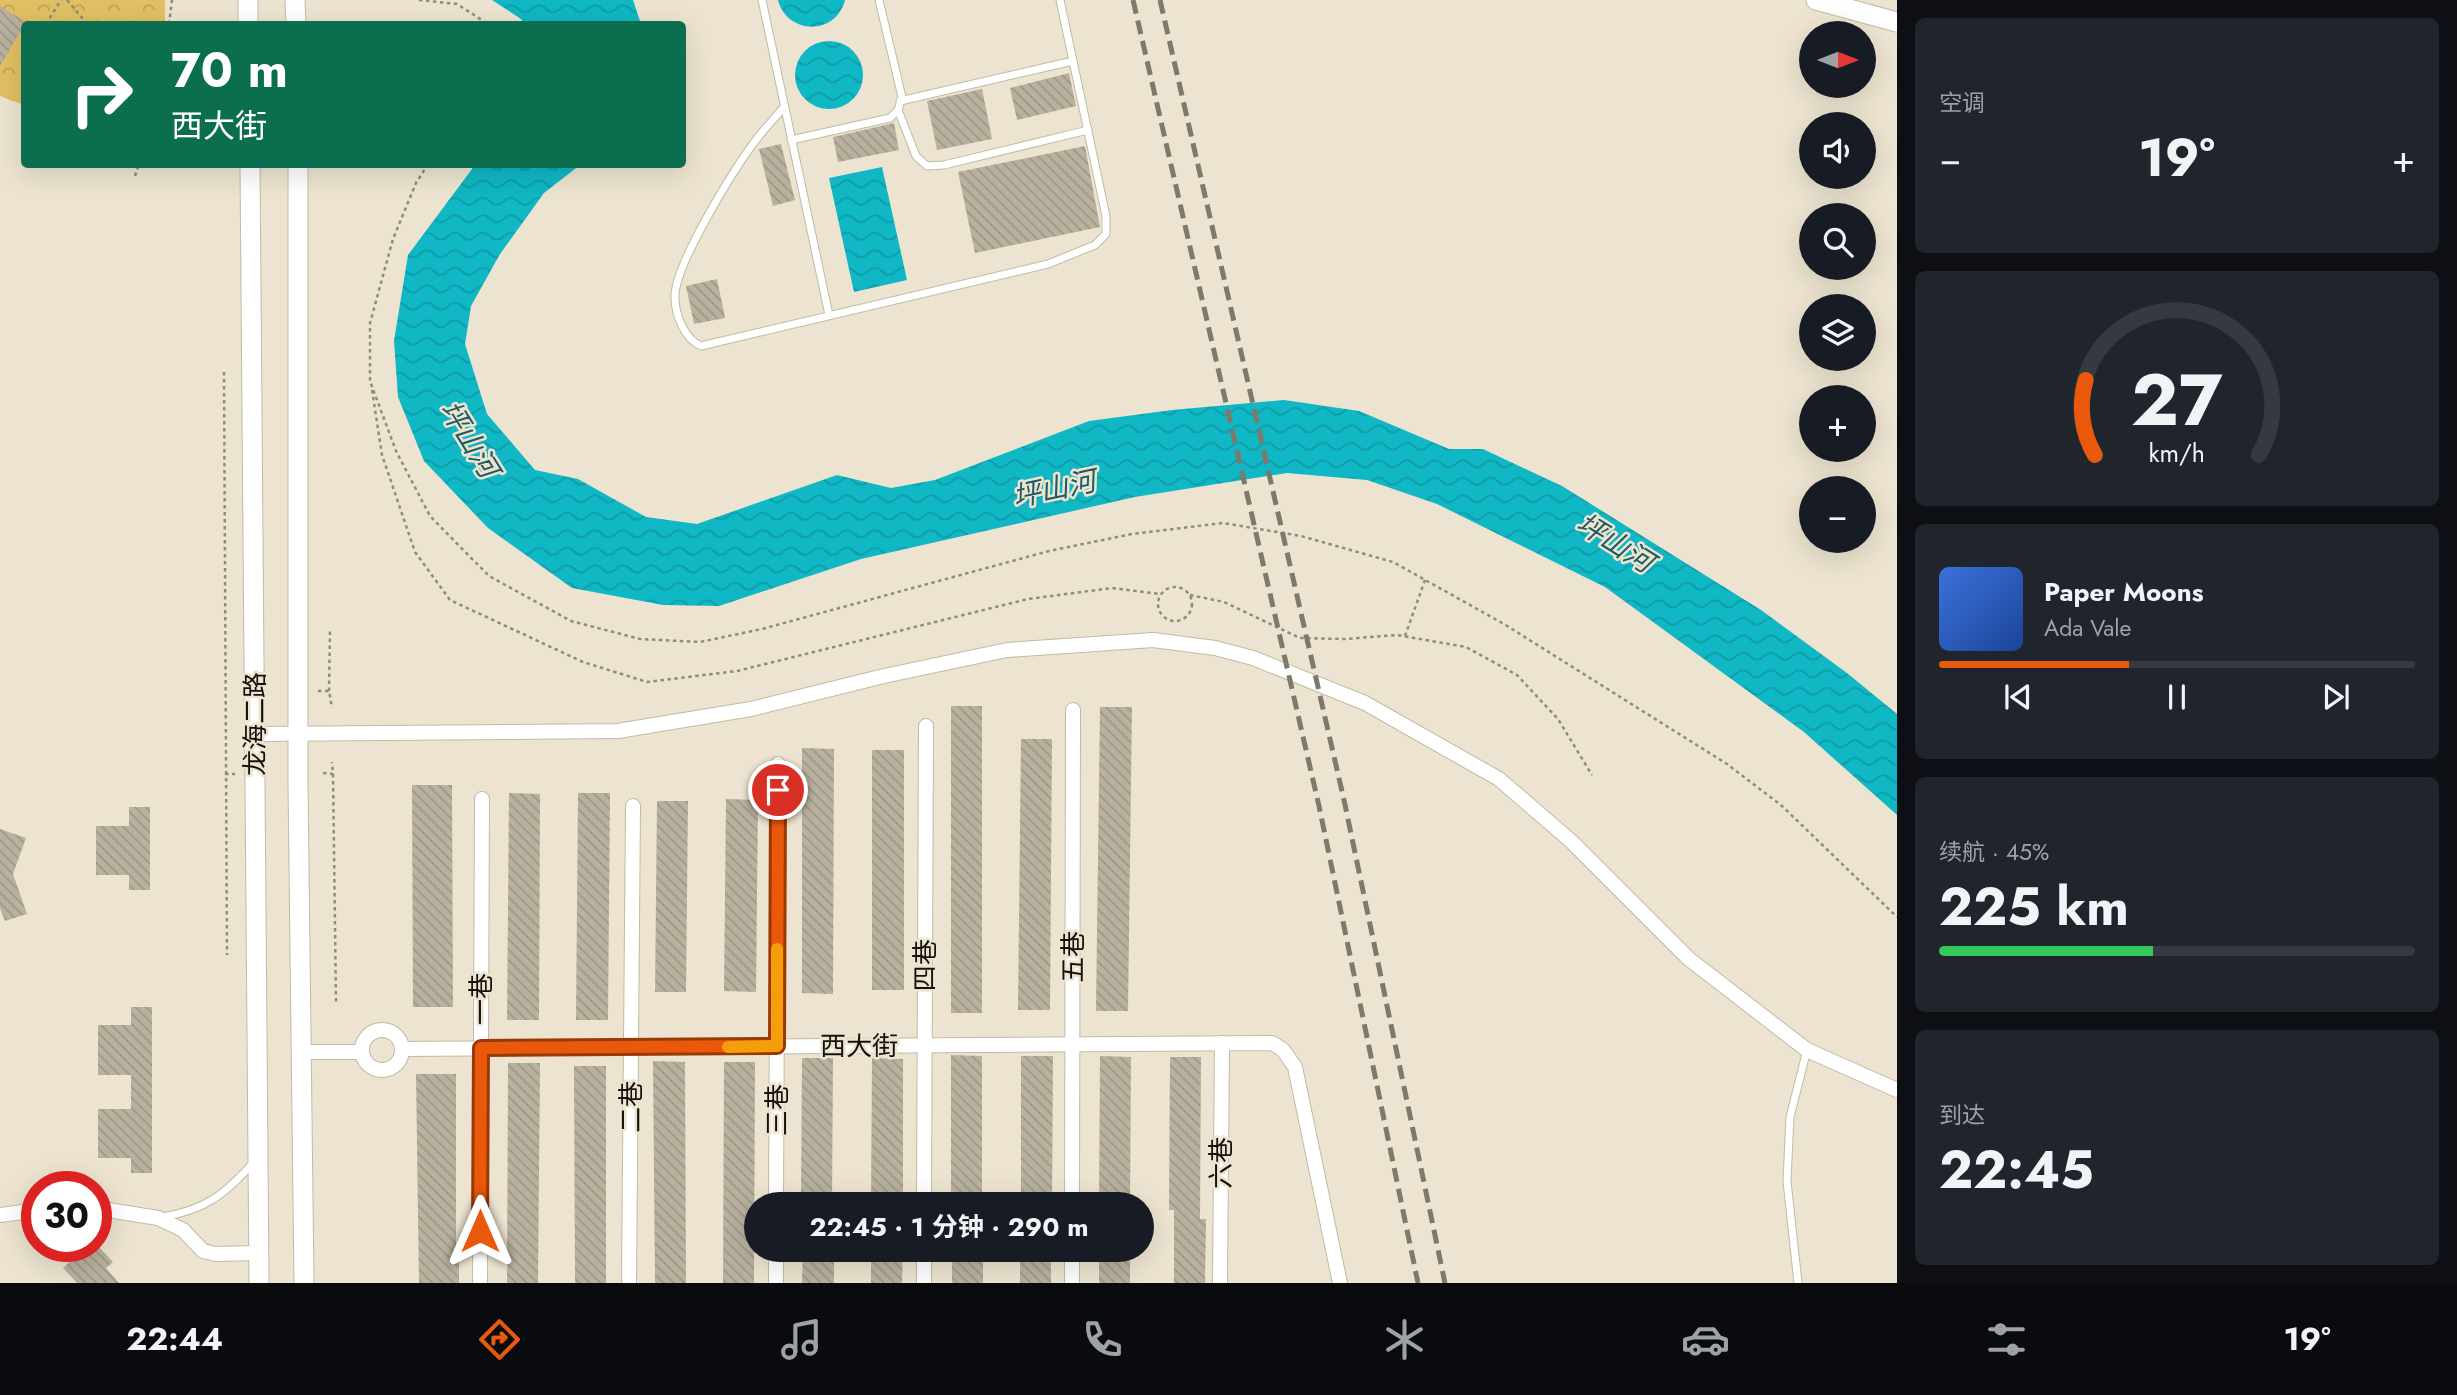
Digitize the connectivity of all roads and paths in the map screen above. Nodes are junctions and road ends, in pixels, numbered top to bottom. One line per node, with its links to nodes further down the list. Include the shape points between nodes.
1 (61, 0): 11 (path)
2 (67, 0): 12 (path)
3 (172, 0): 13 (path)
4 (248, 0): 14 (main road)
5 (295, 0): 15 (main road)
6 (419, 0): 16 (path, via 457,4)
7 (762, 0): 20 (lane)
8 (879, 0): 19 (lane)
9 (1060, 0): 18 (lane)
10 (1816, 0): 17 (main road)
11 (48, 21)
12 (84, 21)
13 (169, 21)
14 (248, 21)
15 (296, 21)
16 (483, 21)
17 (1897, 22)
18 (1073, 61): 19 (lane); 21 (lane)
19 (899, 105): 21 (lane, via 916,156 927,166); 22 (lane, via 890,118)
20 (785, 107): 22 (lane); 28 (lane, via 753,143 681,271 674,296 690,341 701,346)
21 (1088, 130): 28 (lane, via 1106,216 1106,234 1095,246 1048,264)
22 (792, 140): 28 (lane)
23 (138, 168): 27 (path)
24 (250, 168): 43 (main road, 龙海二路)
25 (298, 168): 44 (main road, 龙海二路)
26 (425, 168): 30 (path, via 393,239 370,323)
27 (135, 176)
28 (829, 315)
29 (224, 372): 38 (path)
30 (370, 381): 31 (path, via 396,451 430,516 489,576 571,621 640,639 700,642 1049,551 1132,534 1223,523 1314,540 1394,562); 32 (path, via 382,455 415,552 450,600 583,662 647,682 737,671 1028,599 1112,588)
31 (1426, 580): 35 (path); 54 (path, via 1727,764 1782,806)
32 (1160, 594): 33 (path, via 1176,586); 33 (path, via 1159,611 1172,621 1187,615)
33 (1190, 595): 35 (path, via 1224,602 1300,638)
34 (330, 628): 37 (path)
35 (1405, 637): 51 (path, via 1466,647 1517,675 1558,719)
36 (314, 691): 37 (path)
37 (329, 691): 40 (path)
38 (224, 693): 39 (path); 48 (path)
39 (231, 693)
40 (332, 708)
41 (1073, 710): 58 (street, 五巷)
42 (926, 726): 59 (street, 四巷)
43 (256, 734): 44 (street); 68 (main road, 龙海二路)
44 (299, 734): 64 (street, via 618,731 751,709 1007,650 1153,640 1215,648 1253,658 1365,704 1499,779 1571,841 1689,960); 65 (main road, 龙海二路)
45 (332, 762): 50 (path)
46 (778, 764): 60 (street, 三巷)
47 (323, 772): 50 (path)
48 (225, 774): 49 (path); 55 (path)
49 (235, 774)
50 (333, 774): 56 (path)
51 (1592, 775)
52 (482, 799): 62 (street, 一巷)
53 (633, 806): 61 (street, 二巷)
54 (1897, 918)
55 (227, 954)
56 (335, 1002)
57 (1227, 1043): 58 (street, 西大街); 87 (street, 六巷); 88 (street, 西大街, via 1272,1043 1295,1067)
58 (1073, 1044): 59 (street, 西大街); 71 (street, 五巷)
59 (925, 1045): 60 (street, 西大街); 70 (street, 四巷)
60 (777, 1046): 61 (street, 西大街); 69 (street, 三巷)
61 (631, 1047): 62 (street, 西大街); 83 (street, 二巷)
62 (481, 1048): 63 (street, 西大街); 82 (street, 一巷)
63 (402, 1049): 66 (street, via 393,1066 380,1070 369,1064); 66 (street, via 397,1037 379,1030 368,1036)
64 (1807, 1050): 67 (street); 89 (lane, via 1790,1117 1787,1181)
65 (302, 1052): 66 (street); 81 (main road, 龙海二路)
66 (362, 1052)
67 (1897, 1090)
68 (259, 1156): 75 (lane, via 213,1202); 76 (main road, 龙海二路)
69 (776, 1192)
70 (924, 1192)
71 (1072, 1192)
72 (112, 1211): 75 (street)
73 (21, 1212): 74 (street)
74 (0, 1215)
75 (158, 1218): 76 (street, via 183,1230 203,1251)
76 (258, 1253): 80 (main road, 龙海二路)
77 (776, 1262): 84 (street)
78 (924, 1262): 85 (street)
79 (1072, 1262): 86 (street)
80 (259, 1283)
81 (304, 1283)
82 (480, 1283)
83 (629, 1283)
84 (776, 1283)
85 (924, 1283)
86 (1072, 1283)
87 (1220, 1283)
88 (1340, 1283)
89 (1798, 1283)

